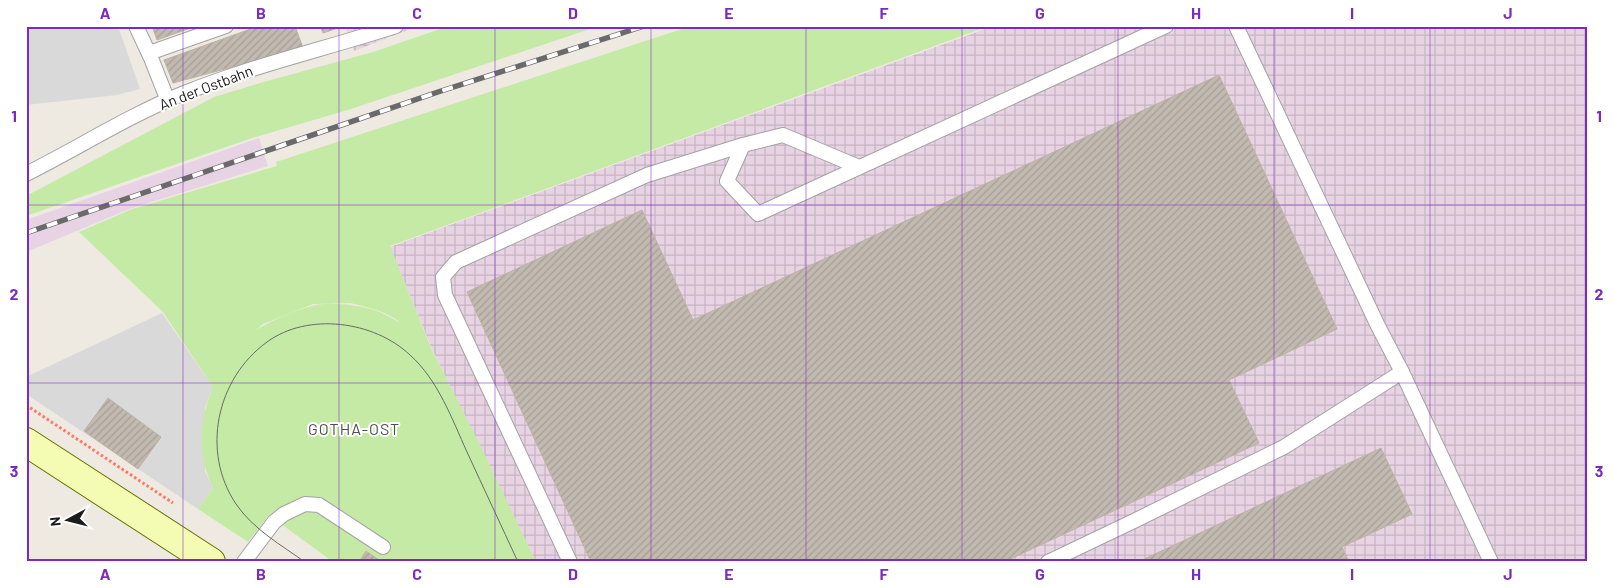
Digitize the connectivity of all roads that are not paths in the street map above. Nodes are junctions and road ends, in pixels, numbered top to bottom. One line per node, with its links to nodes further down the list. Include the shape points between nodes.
1 (136, 26): 6 (lane)
2 (226, 26): 6 (lane)
3 (396, 26): 7 (lane, An der Ostbahn, via 230,77)
4 (1166, 26): 9 (lane)
5 (1236, 26): 11 (lane)
6 (149, 53): 7 (lane)
7 (168, 101): 10 (lane, An der Ostbahn)
8 (743, 144): 9 (lane, via 783,135); 9 (lane, via 727,181 758,214); 16 (lane, via 647,175 456,262 443,277 445,295)
9 (859, 167)
10 (26, 174)
11 (1402, 372): 17 (lane, via 1284,447); 18 (lane)
12 (26, 442): 14 (main road)
13 (384, 547): 15 (lane, via 319,505 305,504 274,522)
14 (211, 562)
15 (244, 562)
16 (570, 562)
17 (1048, 562)
18 (1491, 562)

